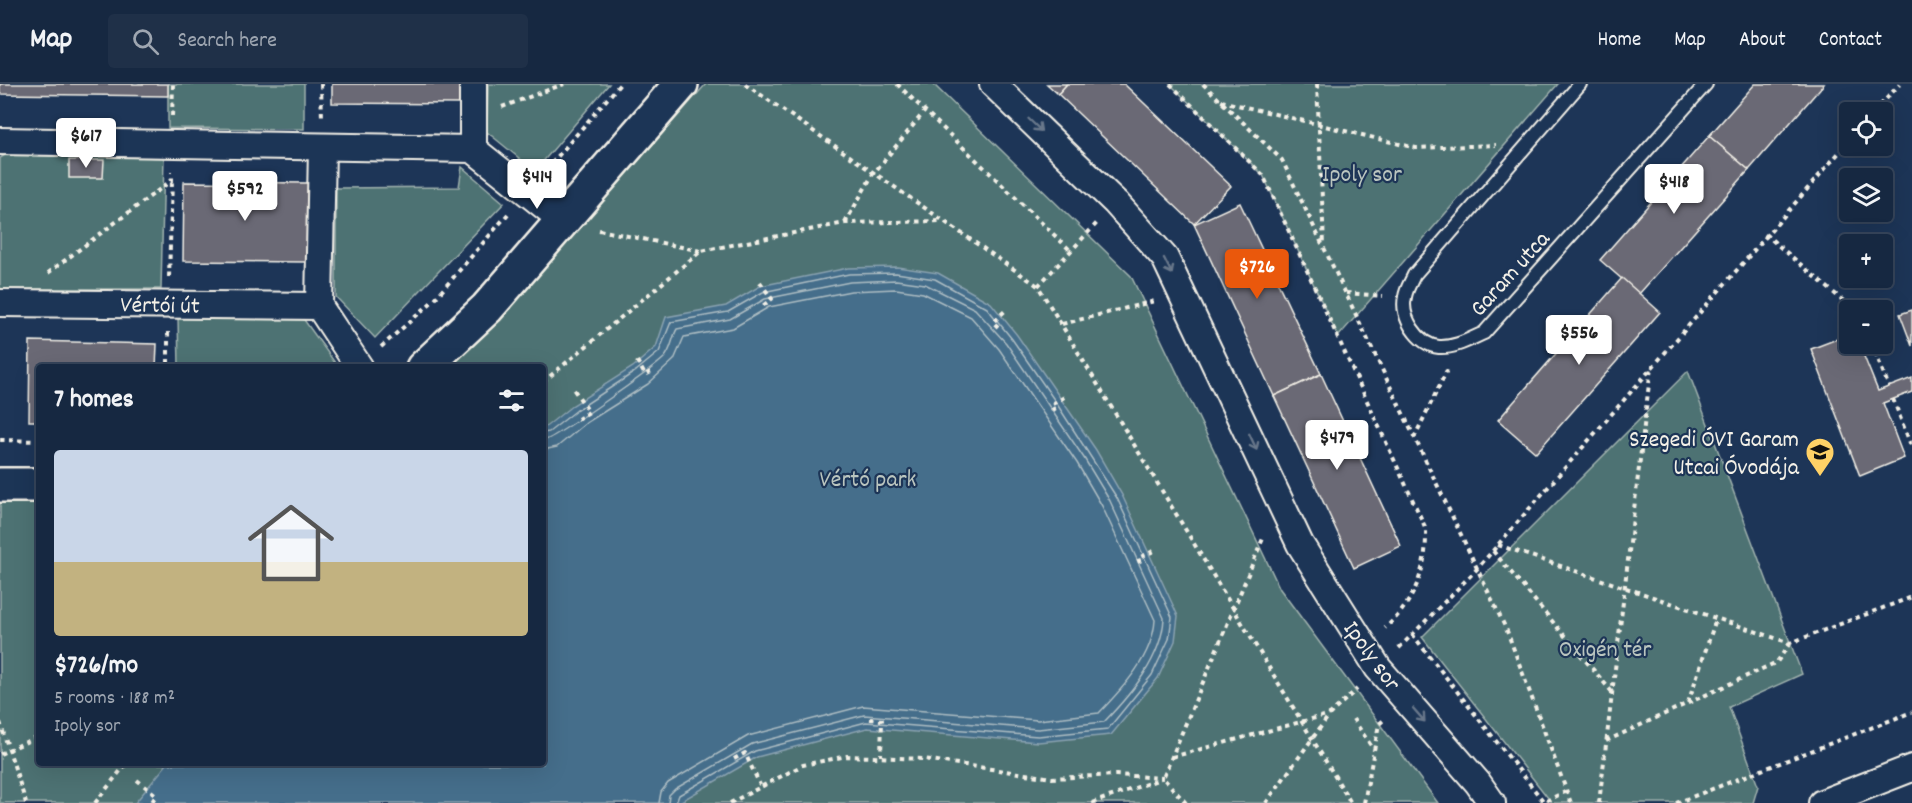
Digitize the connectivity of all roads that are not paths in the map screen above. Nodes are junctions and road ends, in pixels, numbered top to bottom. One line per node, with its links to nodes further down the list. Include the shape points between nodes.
1 (473, 84): 8 (street)
2 (681, 84): 9 (street)
3 (993, 84): 17 (street, Ipoly sor, one-way to 17, via 1116,203 1165,258 1300,543 1378,668)
4 (1580, 84): 5 (lane, Garam utca, via 1414,275 1404,298 1406,319 1420,337 1438,347 1459,345 1484,333)
5 (1706, 84)
6 (0, 141): 7 (street)
7 (322, 147): 8 (street); 11 (street)
8 (473, 149): 9 (street)
9 (562, 220): 13 (street, via 488,308)
10 (4, 303): 11 (street, Vértói út)
11 (319, 306): 12 (street)
12 (358, 364)
13 (427, 364)
14 (0, 485): 15 (street)
15 (36, 485)
16 (1912, 768): 18 (street)
17 (1492, 803)
18 (1822, 803)

